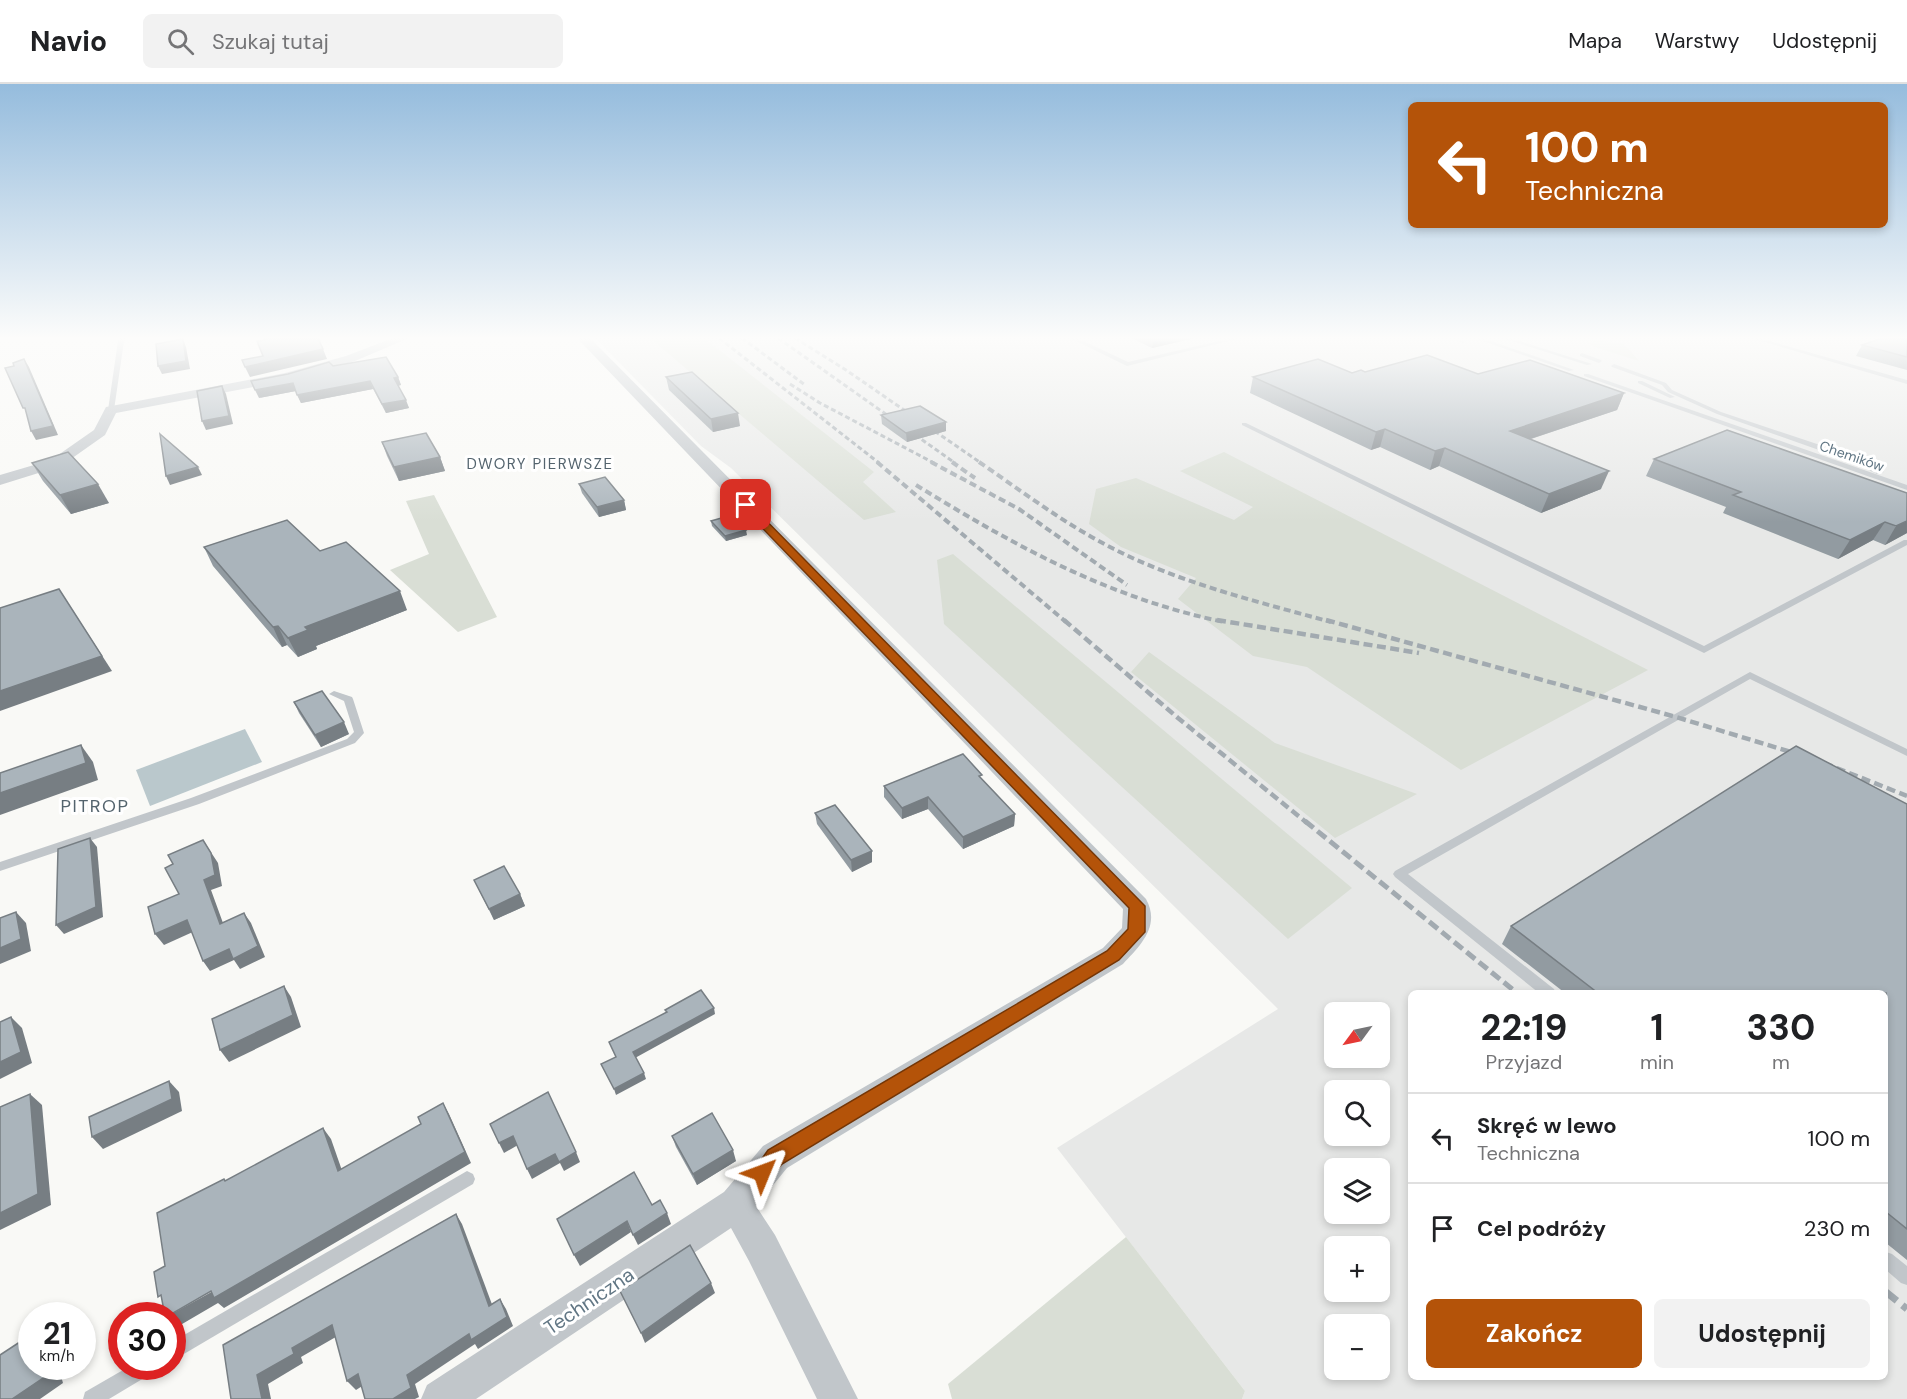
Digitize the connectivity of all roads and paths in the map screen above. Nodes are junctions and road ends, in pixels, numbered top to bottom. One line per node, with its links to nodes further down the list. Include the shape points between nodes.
1 (113, 399): 7 (lane)
2 (169, 399): 7 (street)
3 (642, 399): 18 (street, Techniczna, via 1137,906 1136,932 1113,956 775,1157)
4 (1660, 399): 11 (lane, Chemików)
5 (1679, 399): 9 (lane, via 1713,415)
6 (1689, 399): 9 (lane)
7 (111, 410): 10 (street, via 100,432 56,463)
8 (1244, 424): 12 (lane, via 1704,650)
9 (1878, 471): 11 (lane)
10 (0, 480)
11 (1907, 486)
12 (1907, 542)
13 (334, 694): 15 (lane, via 348,699 359,733 351,741 195,801)
14 (1907, 753): 16 (lane, via 1750,675 1399,874)
15 (0, 867)
16 (1546, 990)
17 (467, 1179): 21 (lane)
18 (736, 1204): 24 (street, Techniczna); 25 (street)
19 (1888, 1262): 20 (lane)
20 (1907, 1277)
21 (186, 1344)
22 (124, 1380): 23 (lane)
23 (92, 1399)
24 (441, 1399)
25 (838, 1399)

